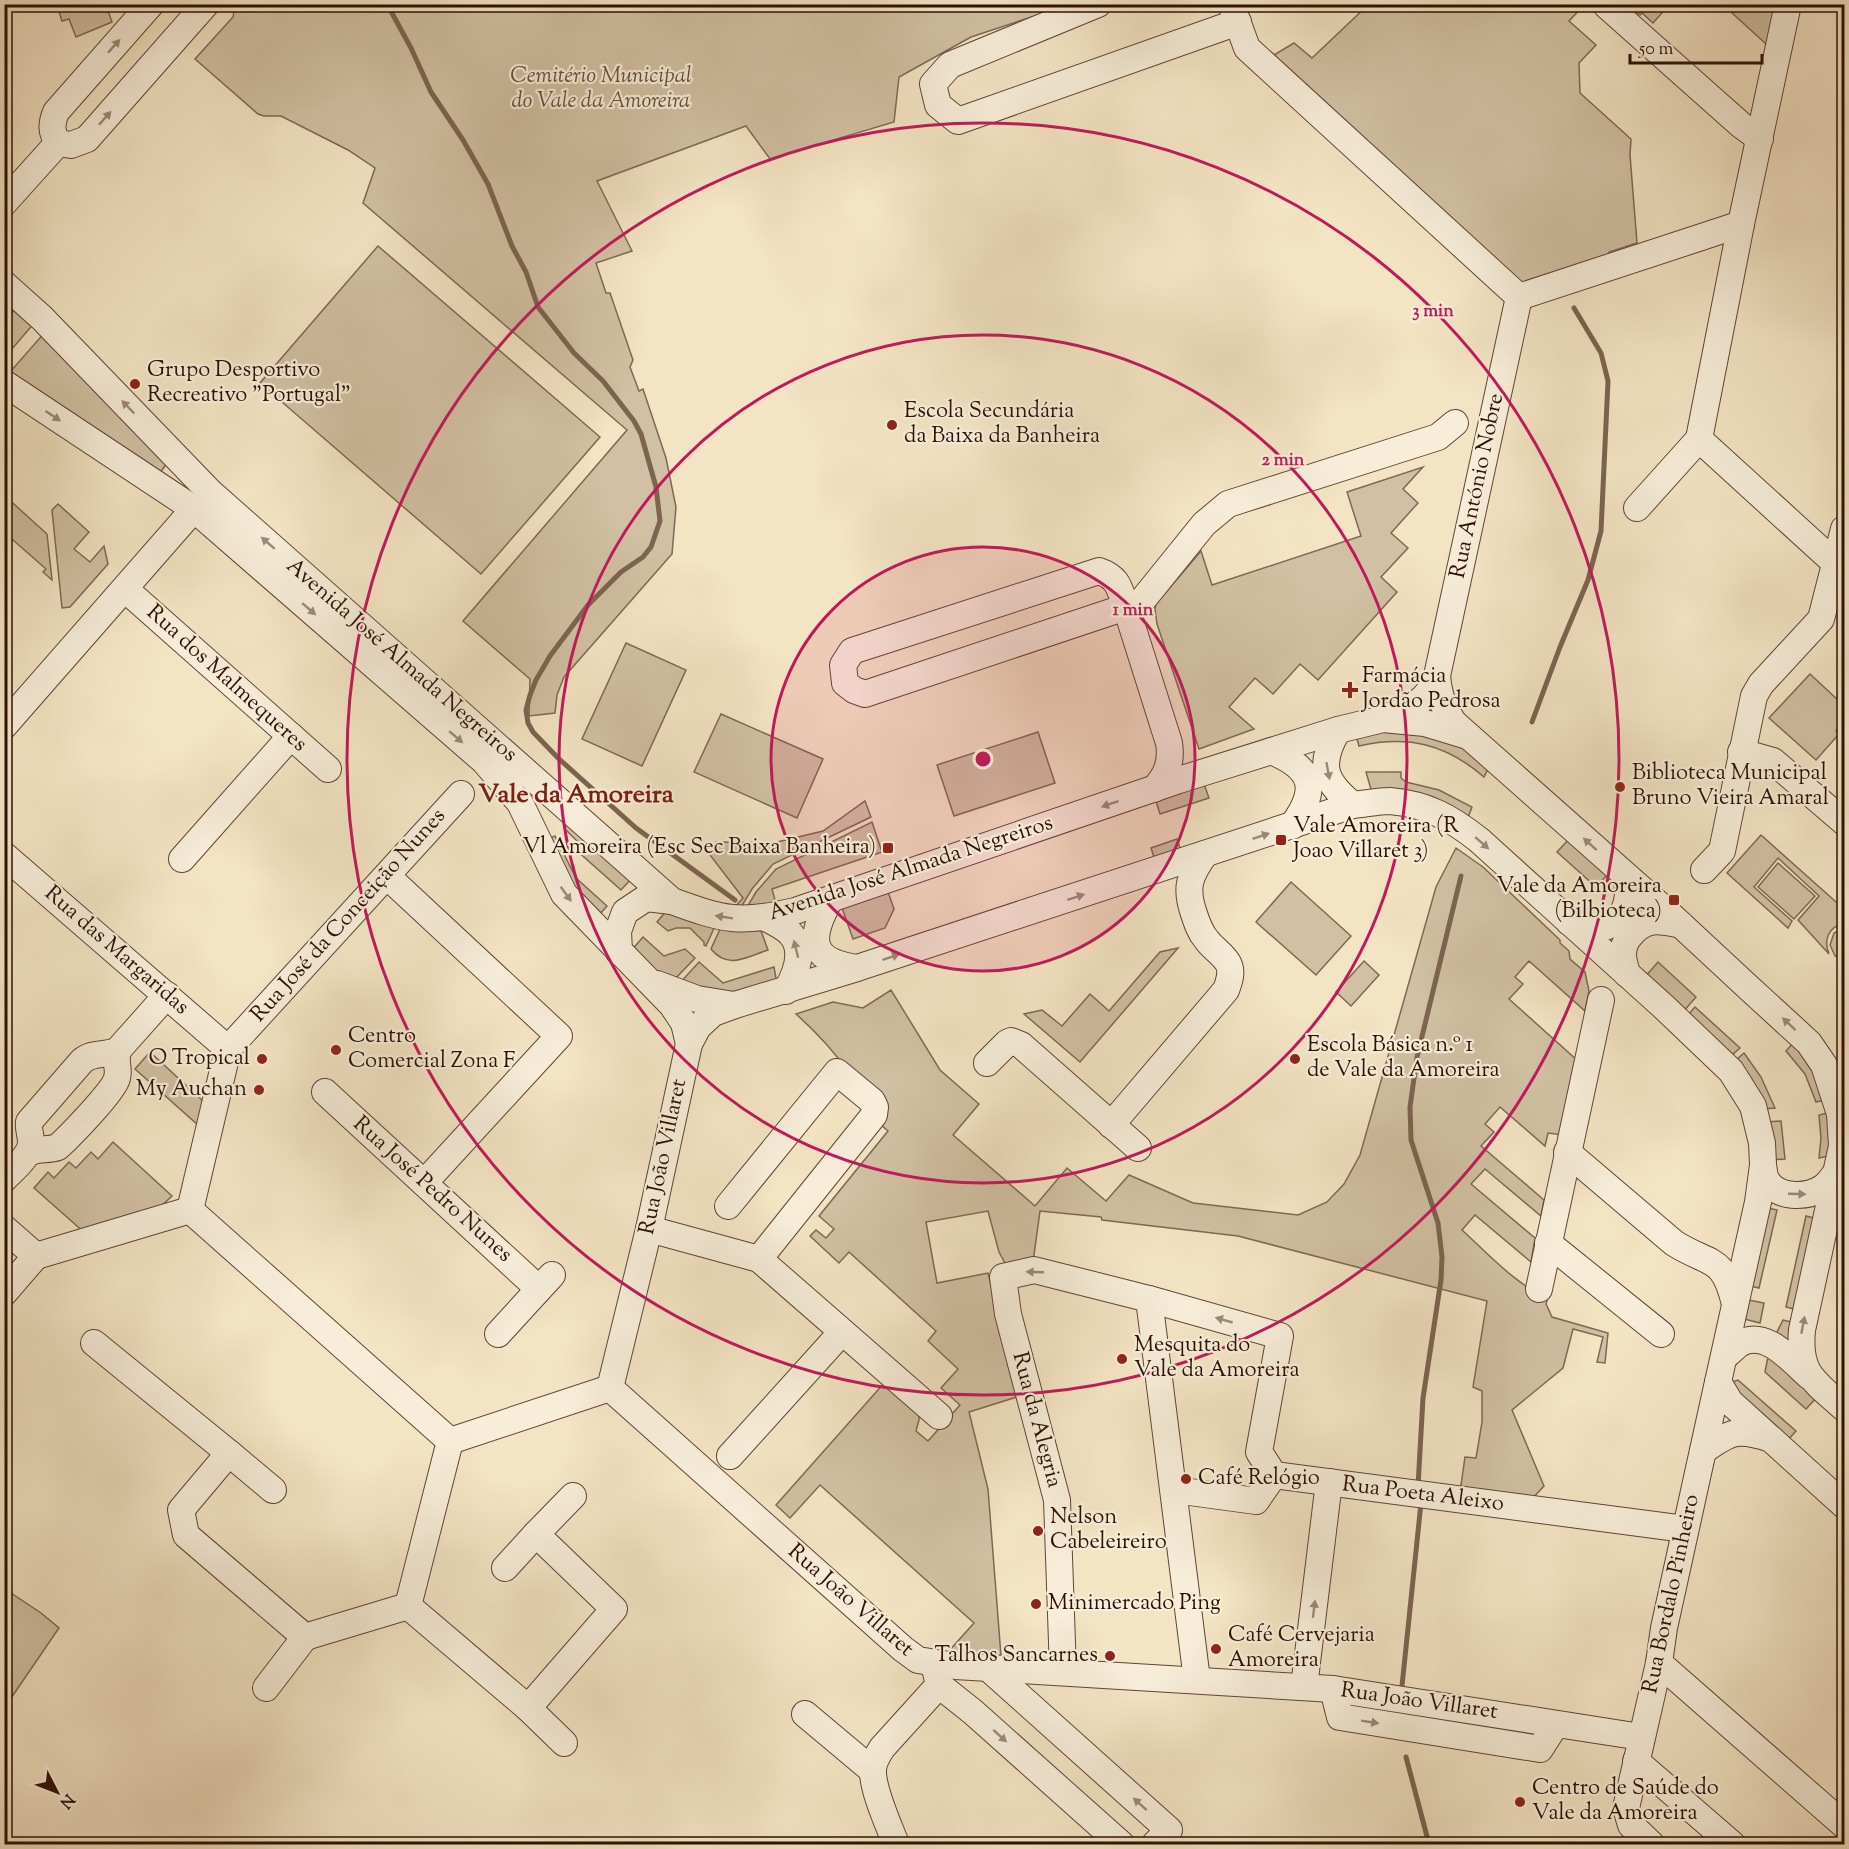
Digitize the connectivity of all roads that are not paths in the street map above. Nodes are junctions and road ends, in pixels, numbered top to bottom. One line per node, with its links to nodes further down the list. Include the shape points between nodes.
1 (151, 4): 8 (street, one-way to 1, via 52,128 56,112)
2 (206, 4): 8 (street, one-way to 2, via 71,145 87,139)
3 (1098, 4): 6 (street, via 950,65 933,84 938,105 958,121)
4 (1788, 4): 7 (street)
5 (1606, 5): 7 (street)
6 (1234, 13): 12 (street, via 1247,48)
7 (1760, 139): 10 (street)
8 (58, 143): 9 (street)
9 (4, 203)
10 (1741, 224): 12 (street); 15 (street)
11 (4, 284): 46 (street, Avenida José Almada Negreiros, one-way to 11, via 210,492 42,318)
12 (1519, 297): 22 (street, Rua António Nobre)
13 (4, 383): 17 (street, Avenida José Almada Negreiros, one-way to 17)
14 (1455, 423): 21 (street, via 1438,437 1228,504 1204,524 1141,602)
15 (1699, 439): 16 (street); 19 (street)
16 (1637, 508)
17 (194, 509): 20 (street); 51 (street, Avenida José Almada Negreiros, one-way to 51, via 484,761 520,803 564,894)
18 (1845, 529): 19 (street)
19 (1835, 563): 30 (street, via 1821,619 1754,696)
20 (125, 589): 24 (street); 26 (street, Rua dos Malmequeres)
21 (1126, 607): 21 (street, via 1117,582 1099,571 852,651 843,665 845,683 865,694); 28 (street)
22 (1437, 676): 23 (street, via 1424,700); 27 (street, via 1444,709)
23 (1383, 719): 25 (street, Avenida José Almada Negreiros); 27 (street, Avenida José Almada Negreiros, via 1425,723)
24 (4, 726)
25 (1338, 730): 29 (street, Avenida José Almada Negreiros); 35 (street, one-way to 35, via 1328,748 1327,772 1336,792)
26 (291, 736): 32 (street, Rua dos Malmequeres); 40 (street)
27 (1468, 736): 44 (street, one-way to 27)
28 (1169, 743): 31 (street, via 1191,766); 33 (street, via 1171,754 1166,773)
29 (1272, 752): 31 (street, Avenida José Almada Negreiros); 37 (street, via 1298,765 1309,784 1304,810)
30 (1742, 752): 36 (street, via 1773,761); 41 (street, via 1722,851)
31 (1217, 768): 33 (street, Avenida José Almada Negreiros)
32 (328, 769)
33 (1154, 789): 47 (street, Avenida José Almada Negreiros, one-way to 47)
34 (461, 794): 43 (street, Rua José da Conceição Nunes)
35 (1353, 805): 37 (street); 49 (street, one-way to 49, via 1389,801 1430,808 1479,840)
36 (1845, 822)
37 (1292, 826): 38 (street, one-way to 37)
38 (1205, 854): 42 (street); 45 (street, via 1189,883)
39 (4, 855): 56 (street, Rua das Margaridas)
40 (182, 860)
41 (1704, 870)
42 (1145, 874): 45 (street, via 1176,884); 52 (street, one-way to 42)
43 (387, 876): 61 (street, Rua José da Conceição Nunes); 73 (street, via 559,1036)
44 (1626, 876): 49 (street, via 1629,890 1624,911 1609,926 1594,930); 50 (street)
45 (1189, 900): 66 (street, via 1200,931 1228,963 1228,985)
46 (672, 901): 48 (street, Avenida José Almada Negreiros, one-way to 46, via 726,919); 51 (street, via 646,898 626,912 618,931)
47 (829, 901): 48 (street, Avenida José Almada Negreiros); 52 (street, via 818,922 815,943 830,960)
48 (766, 918): 55 (street, one-way to 48, via 796,974 796,944 791,934)
49 (1569, 922): 53 (street)
50 (1681, 925): 53 (street, via 1653,921 1636,929 1623,954); 59 (street, one-way to 50)
51 (619, 952): 54 (street, Avenida José Almada Negreiros)
52 (856, 968): 55 (street)
53 (1627, 974): 71 (street, via 1731,1071 1753,1106)
54 (648, 980): 58 (street, via 697,999); 60 (street, Avenida José Almada Negreiros, via 684,1023)
55 (786, 991): 58 (street)
56 (166, 995): 61 (street, Rua das Margaridas); 62 (street)
57 (1601, 1000): 69 (street)
58 (735, 1005): 60 (street, via 713,1014 698,1027)
59 (1809, 1043): 64 (street); 68 (street, via 1832,1084 1840,1114)
60 (689, 1044): 78 (street, Rua João Villaret)
61 (228, 1048): 75 (street, Rua José da Conceição Nunes)
62 (118, 1050): 70 (street, via 88,1056 74,1070 30,1122); 70 (street, via 117,1081 104,1097 58,1147 36,1148)
63 (987, 1063): 66 (street, via 1003,1045 1016,1042)
64 (1845, 1070)
65 (325, 1092): 73 (street, Rua José Pedro Nunes)
66 (1111, 1125): 67 (street)
67 (1138, 1148)
68 (1841, 1149): 71 (street, one-way to 68, via 1767,1181 1777,1190 1792,1195 1810,1194 1825,1187); 92 (street, one-way to 68, via 1800,1350 1802,1330)
69 (1567, 1152): 79 (street); 81 (street, via 1674,1243)
70 (28, 1153): 72 (street)
71 (1763, 1165): 76 (street, Rua Bordalo Pinheiro)
72 (4, 1179)
73 (424, 1183): 88 (street, Rua José Pedro Nunes, via 546,1282)
74 (728, 1206): 82 (street, via 837,1072 872,1101 874,1115)
75 (190, 1210): 80 (street); 98 (street)
76 (1754, 1219): 81 (street, via 1736,1244); 86 (street, Rua Bordalo Pinheiro)
77 (4, 1228): 80 (street)
78 (649, 1229): 82 (street); 94 (street, Rua João Villaret)
79 (1548, 1243): 83 (street); 89 (street)
80 (36, 1256): 84 (street)
81 (1704, 1257): 86 (street, via 1725,1274)
82 (759, 1259): 87 (street)
83 (1539, 1288)
84 (4, 1293)
85 (1149, 1299): 102 (street, one-way to 85, via 1259,1452 1280,1336); 105 (street); 115 (street, Rua da Alegria, one-way to 115, via 1034,1270 1003,1277 1008,1314 1057,1500)
86 (1735, 1305): 91 (street, Rua Bordalo Pinheiro)
87 (842, 1332): 96 (street); 101 (street)
88 (498, 1334)
89 (1661, 1334)
90 (94, 1343): 100 (street)
91 (1724, 1357): 92 (street, via 1741,1343 1765,1341); 93 (street, Rua Bordalo Pinheiro)
92 (1811, 1378): 95 (street)
93 (1718, 1382): 97 (street, via 1730,1402); 99 (street, Rua Bordalo Pinheiro)
94 (610, 1389): 98 (street); 116 (street, Rua João Villaret)
95 (1845, 1408)
96 (939, 1416)
97 (1771, 1439): 99 (street, via 1737,1432 1720,1438); 107 (street)
98 (450, 1441): 111 (street)
99 (1703, 1451): 108 (street, Rua Bordalo Pinheiro)
100 (229, 1453): 104 (street); 112 (street, via 181,1510 186,1534)
101 (730, 1456)
102 (1274, 1475): 103 (street, Rua Poeta Aleixo); 105 (street, via 1256,1501)
103 (1329, 1482): 108 (street, Rua Poeta Aleixo); 119 (street, one-way to 103)
104 (273, 1490)
105 (1174, 1490): 117 (street)
106 (573, 1496): 109 (street)
107 (1845, 1505)
108 (1685, 1529): 113 (street, Rua Bordalo Pinheiro)
109 (536, 1534): 110 (street); 121 (street, via 614,1609)
110 (504, 1568)
111 (408, 1606): 112 (street); 121 (street)
112 (305, 1637): 118 (street)
113 (1659, 1663): 125 (street, Rua Bordalo Pinheiro); 127 (street)
114 (981, 1667): 115 (street, Rua João Villaret); 116 (street, Rua João Villaret); 120 (street); 122 (street)
115 (1053, 1671): 117 (street, Rua João Villaret); 120 (street, via 1036,1674 1028,1688)
116 (937, 1675): 122 (street); 126 (street, via 882,1748)
117 (1197, 1680): 119 (street, Rua João Villaret)
118 (266, 1688)
119 (1304, 1688): 125 (street, Rua João Villaret, via 1334,1689 1556,1724)
120 (1030, 1706): 130 (street, one-way to 120, via 1169,1830)
121 (528, 1708): 124 (street)
122 (973, 1712): 129 (street, one-way to 129)
123 (805, 1714): 126 (street)
124 (564, 1743)
125 (1639, 1749): 131 (street, Rua Bordalo Pinheiro, via 1627,1817); 132 (street)
126 (873, 1771): 128 (street)
127 (1843, 1820)
128 (896, 1845)
129 (1121, 1845)
130 (1155, 1845)
131 (1651, 1845)
132 (1731, 1845)

